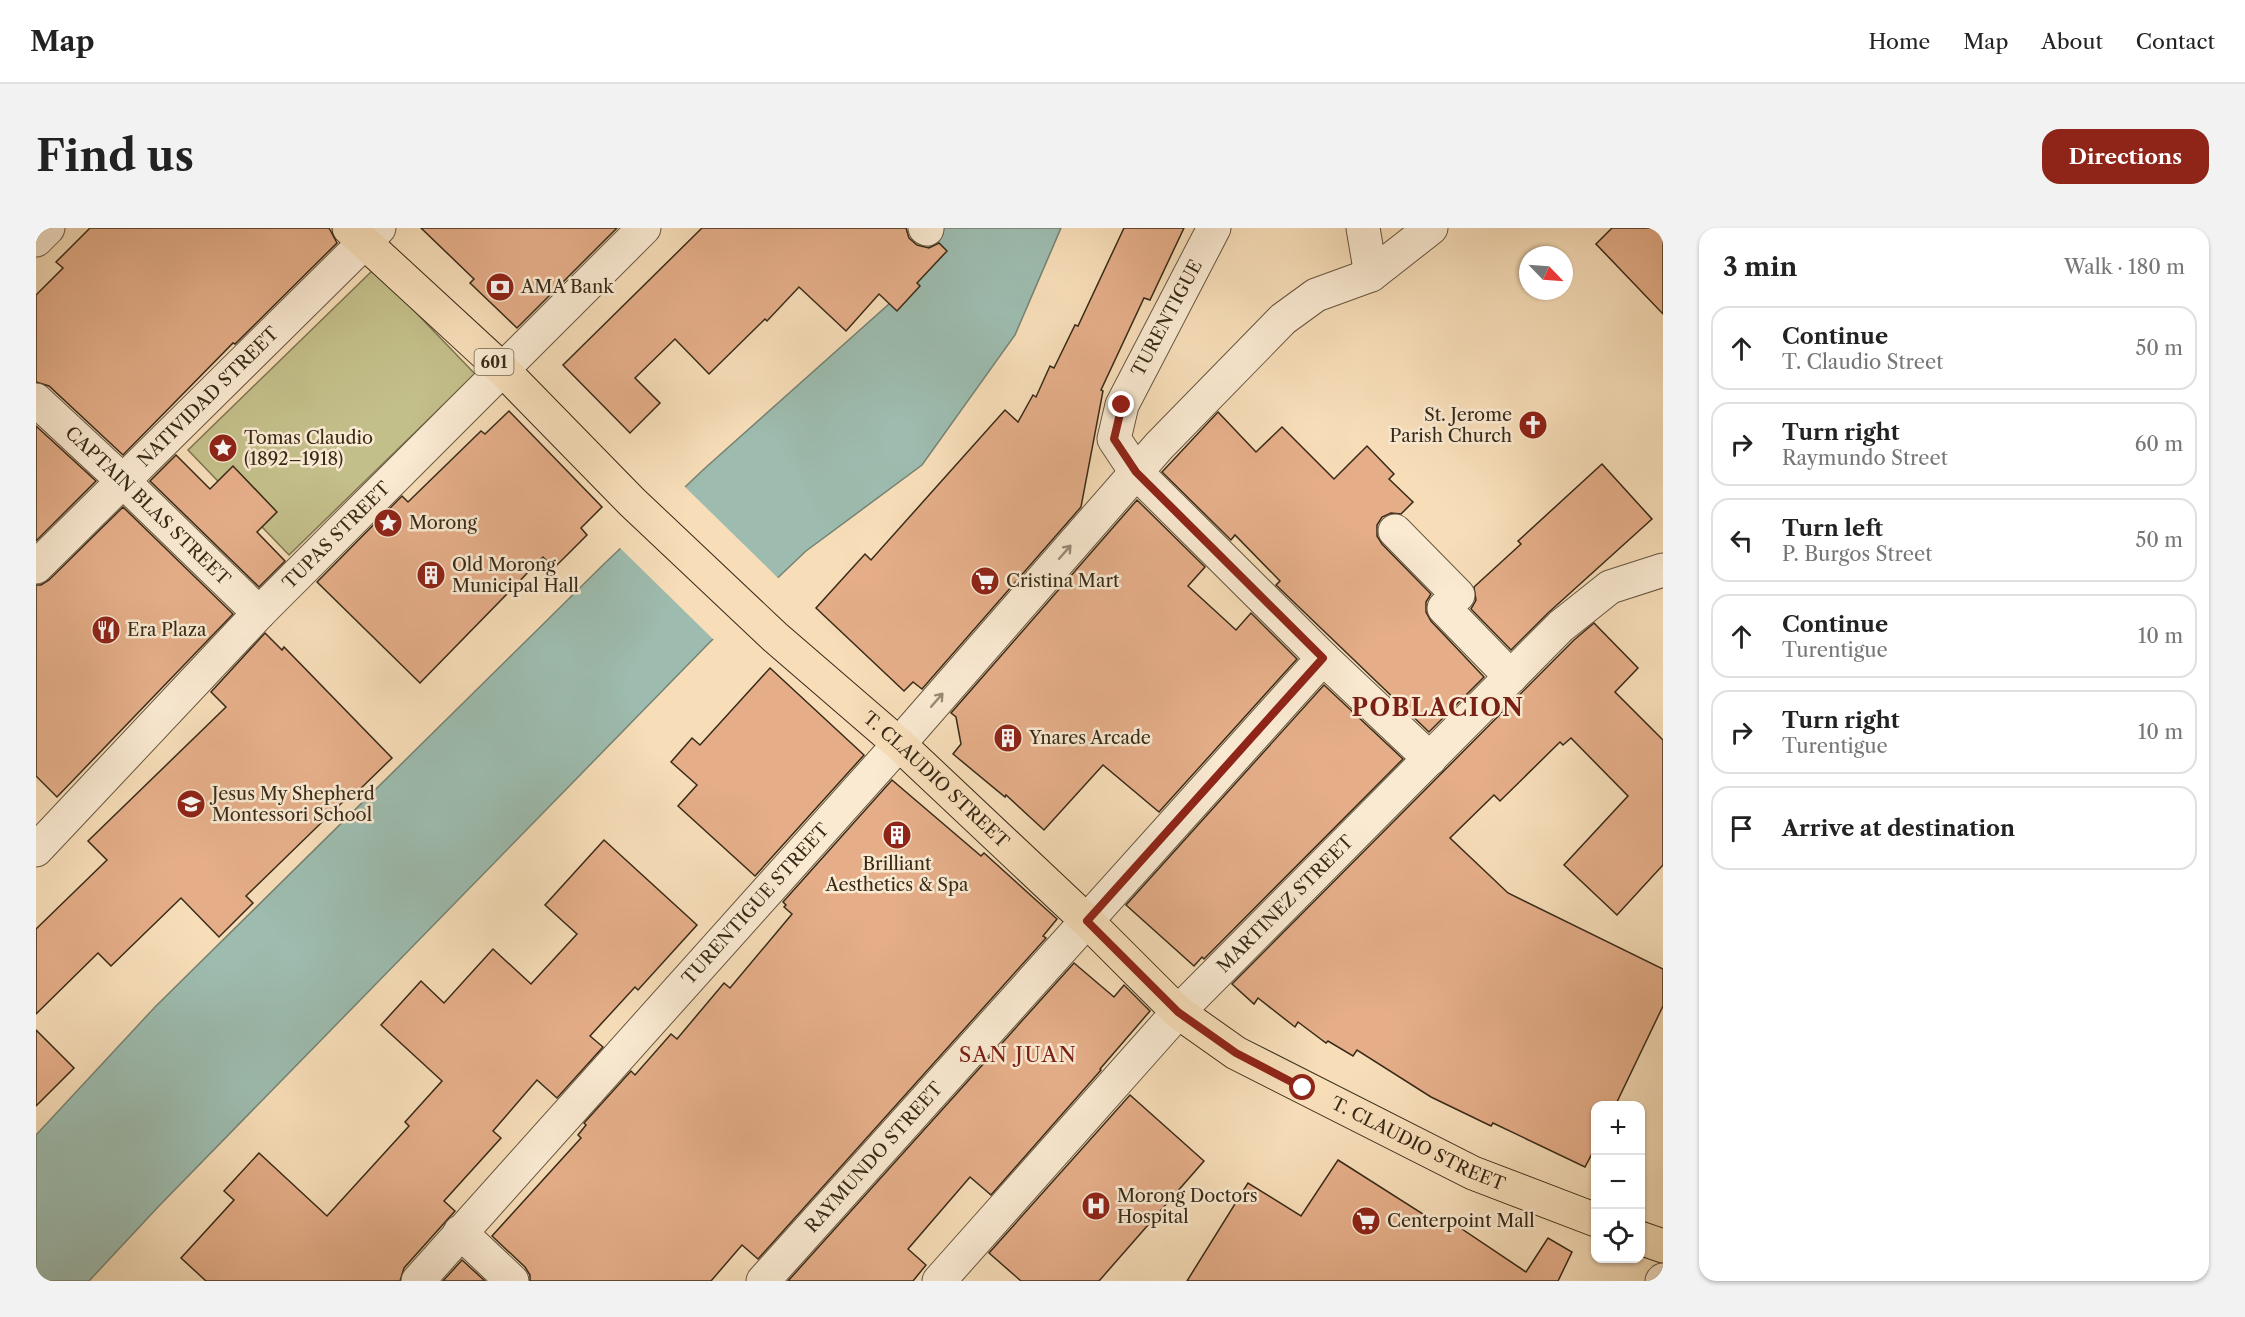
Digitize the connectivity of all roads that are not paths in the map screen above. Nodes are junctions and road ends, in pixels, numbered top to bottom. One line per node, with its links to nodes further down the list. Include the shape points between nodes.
1 (48, 228): 7 (street)
2 (644, 228): 9 (street, TUPAS STREET)
3 (1214, 228): 11 (street, TURENTIGUE, via 1122,405 1114,439)
4 (1363, 228): 8 (street)
5 (1431, 228): 8 (street, TURENTIGUE STREET)
6 (364, 233): 9 (main road, T. CLAUDIO STREET / 601); 12 (street, NATIVIDAD STREET)
7 (36, 240)
8 (1371, 275): 11 (street, TURENTIGUE STREET, via 1316,295 1283,319)
9 (502, 369): 16 (street, TUPAS STREET); 19 (main road, T. CLAUDIO STREET / 601, via 632,502 775,637)
10 (36, 400): 12 (street, CAPTAIN BLAS STREET)
11 (1136, 472): 17 (street, TURENTIGUE); 19 (street, TURENTIGUE STREET, one-way to 11)
12 (122, 480): 14 (street, NATIVIDAD STREET); 16 (street, CAPTAIN BLAS STREET)
13 (1395, 531): 18 (street, via 1458,595 1444,609)
14 (36, 567)
15 (1663, 570): 18 (street, MARTINEZ STREET, via 1610,587 1561,626)
16 (259, 614): 21 (street, TUPAS STREET)
17 (1323, 658): 20 (street, TURENTIGUE); 22 (street, RAYMUNDO STREET)
18 (1510, 677): 20 (street, MARTINEZ STREET)
19 (899, 744): 22 (main road, T. CLAUDIO STREET / 601); 25 (street, TURENTIGUE STREET)
20 (1430, 759): 23 (street, MARTINEZ STREET)
21 (36, 850)
22 (1087, 921): 23 (main road, T. CLAUDIO STREET / 601); 30 (street, RAYMUNDO STREET)
23 (1178, 1012): 24 (main road, T. CLAUDIO STREET / 601, via 1236,1053 1473,1173); 31 (street, MARTINEZ STREET)
24 (1591, 1218)
25 (460, 1232): 28 (street, TURENTIGUE STREET); 29 (street)
26 (1645, 1239): 27 (main road)
27 (1663, 1246)
28 (418, 1281)
29 (512, 1281)
30 (763, 1281)
31 (939, 1281)

